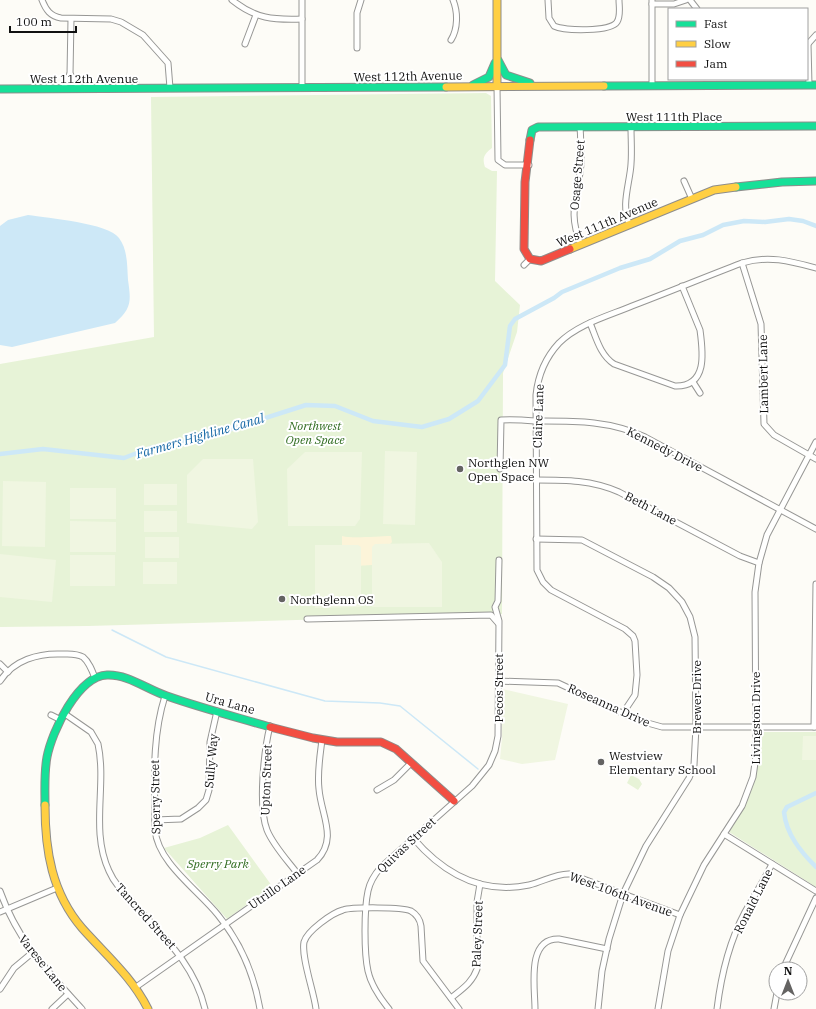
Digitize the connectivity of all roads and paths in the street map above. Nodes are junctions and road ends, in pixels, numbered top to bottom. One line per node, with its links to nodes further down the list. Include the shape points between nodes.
1 (42, 0): 14 (street, via 52,15)
2 (232, 0): 13 (street)
3 (302, 0): 15 (street)
4 (362, 0): 20 (street, via 358,14)
5 (453, 0): 17 (street, via 456,22)
6 (497, 0): 21 (street)
7 (548, 0): 8 (street, via 549,18 554,26 590,29 603,29 615,24 619,18)
8 (619, 0)
9 (686, 0): 11 (street, via 674,4)
10 (690, 0): 12 (street)
11 (652, 2): 25 (street)
12 (696, 8)
13 (256, 16): 15 (street, via 272,20); 18 (street)
14 (71, 19): 22 (street); 29 (street, via 111,19 143,35 168,63)
15 (302, 19): 30 (street)
16 (816, 35): 19 (street)
17 (451, 40)
18 (246, 44)
19 (808, 44): 26 (street)
20 (357, 48)
21 (497, 57): 24 (street, via 506,75); 27 (street, via 489,77); 28 (street)
22 (70, 74): 32 (street); 33 (street)
23 (731, 82): 25 (street, West 112th Avenue); 26 (street, West 112th Avenue)
24 (538, 85): 25 (street, West 112th Avenue); 28 (street, West 112th Avenue)
25 (652, 85)
26 (812, 85)
27 (469, 86): 28 (street, West 112th Avenue); 30 (street, West 112th Avenue)
28 (497, 86): 37 (street, via 498,160 505,165)
29 (170, 88): 30 (street, West 112th Avenue); 33 (street, West 112th Avenue)
30 (302, 88)
31 (0, 89): 32 (street, West 112th Avenue)
32 (63, 89): 33 (street, West 112th Avenue)
33 (80, 89)
34 (816, 126): 36 (street, West 111th Place)
35 (580, 127): 36 (street, West 111th Place); 37 (street, West 111th Place, via 532,130); 42 (street, Osage Street, via 580,165 574,218 575,231)
36 (631, 127): 41 (street, via 631,164 626,208)
37 (529, 165): 43 (street, via 524,193 524,247)
38 (684, 181): 40 (street)
39 (816, 181): 40 (street, West 111th Avenue, via 725,188)
40 (692, 199): 41 (street, West 111th Avenue)
41 (630, 225): 42 (street, West 111th Avenue)
42 (581, 245): 43 (street, West 111th Avenue, via 541,261)
43 (530, 258): 45 (street)
44 (742, 263): 46 (street, Claire Lane, via 758,259 778,259); 47 (street, Claire Lane); 53 (street, Lambert Lane, via 761,324 764,424 774,435)
45 (524, 265)
46 (816, 268)
47 (682, 286): 48 (street, Claire Lane); 49 (street, via 701,337 702,369)
48 (590, 323): 49 (street, via 603,352 614,364 675,386); 51 (street, Claire Lane, via 563,340 548,357 537,388)
49 (693, 382): 50 (street)
50 (700, 393)
51 (536, 420): 55 (street, Kennedy Drive, via 501,420); 56 (street, Claire Lane); 57 (street, Kennedy Drive, via 596,422 623,428 645,437)
52 (816, 442): 53 (street, Livingston Drive)
53 (808, 455): 54 (street, Lambert Lane); 57 (street, Livingston Drive)
54 (816, 459)
55 (500, 469)
56 (536, 480): 59 (street, Claire Lane); 61 (street, Beth Lane, via 578,480 603,485 740,556)
57 (780, 509): 58 (street, Kennedy Drive); 61 (street, Livingston Drive, via 767,535)
58 (816, 529)
59 (536, 539): 72 (street, Claire Lane, via 537,570 545,585 625,629 633,636 636,644 636,687 633,699); 76 (street, Brewer Drive, via 586,542 653,577 675,593 688,613 695,637)
60 (499, 560): 64 (street, Pecos Street, via 498,601 495,607)
61 (759, 563): 77 (street, Livingston Drive, via 755,592)
62 (816, 584): 78 (street)
63 (307, 619): 64 (street, via 491,615)
64 (498, 623): 69 (street, Pecos Street)
65 (0, 664): 66 (street)
66 (8, 672): 67 (street, via 37,656 72,654 86,660); 68 (street)
67 (95, 678): 70 (street, Ura Lane, via 105,675 119,677); 74 (street, via 83,686)
68 (0, 681)
69 (498, 681): 72 (street, Roseanna Drive, via 558,682); 82 (street, Pecos Street, via 498,736 494,754 480,778)
70 (165, 696): 71 (street, Ura Lane); 83 (street, Sperry Street, via 156,743)
71 (218, 711): 75 (street, Ura Lane); 83 (street, Sully Way, via 210,742 209,790 206,800 181,819)
72 (623, 713): 76 (street, Roseanna Drive, via 652,725)
73 (51, 715): 74 (street)
74 (63, 717): 89 (street, via 49,749 45,775 45,843); 101 (street, Tancred Street, via 91,732 98,744 100,837 103,855 110,872 120,888)
75 (270, 726): 79 (street, Ura Lane); 87 (street, Upton Street, via 264,754 264,818 270,836)
76 (696, 727): 77 (street, Roseanna Drive); 92 (street, Brewer Drive, via 695,760 691,774 646,846)
77 (755, 727): 78 (street, Roseanna Drive); 84 (street, Livingston Drive, via 756,756 753,777 745,799)
78 (815, 727)
79 (322, 740): 80 (street, Ura Lane, via 386,743); 87 (street, Utrillo Lane, via 318,788 327,825 327,843 317,860)
80 (411, 762): 81 (street, via 394,780); 82 (street, Ura Lane)
81 (377, 790)
82 (454, 801): 85 (street, Quivas Street)
83 (155, 820): 98 (street, Sperry Street, via 155,837 160,851)
84 (724, 834): 86 (street); 97 (street, Livingston Drive, via 699,874)
85 (413, 838): 88 (street, West 106th Avenue, via 441,866 457,876); 95 (street, Quivas Street, via 374,875 368,890)
86 (772, 864): 91 (street); 118 (street, Ronald Lane, via 744,913 731,945)
87 (297, 873): 98 (street, Utrillo Lane)
88 (480, 884): 92 (street, West 106th Avenue, via 498,887 524,886 566,874); 106 (street, Paley Street, via 477,902 477,969 473,979)
89 (57, 888): 94 (street); 103 (street, via 73,917)
90 (0, 891): 94 (street, Varese Lane)
91 (816, 891)
92 (623, 894): 97 (street, West 106th Avenue); 99 (street, Brewer Drive)
93 (816, 898): 102 (street)
94 (7, 909): 96 (street); 100 (street, Varese Lane)
95 (366, 909): 106 (street, via 403,909 417,917 421,926 423,961); 112 (street, via 339,912 313,929 306,937 304,953); 113 (street, Quivas Street, via 368,972 373,986)
96 (0, 912)
97 (680, 915): 117 (street, Livingston Drive, via 668,951)
98 (226, 924): 101 (street, Utrillo Lane); 111 (street, Sperry Street, via 248,965)
99 (607, 949): 115 (street, via 559,939 544,944 536,956); 116 (street, Brewer Drive)
100 (32, 953): 104 (street, via 14,968); 105 (street, Varese Lane)
101 (181, 956): 103 (street, Utrillo Lane); 110 (street, Tancred Street, via 197,984)
102 (787, 961)
103 (136, 987): 109 (street)
104 (0, 989)
105 (68, 994): 107 (street); 108 (street, Varese Lane)
106 (451, 998): 114 (street)
107 (52, 1009)
108 (82, 1009)
109 (148, 1009)
110 (205, 1009)
111 (260, 1009)
112 (316, 1009)
113 (389, 1009)
114 (459, 1009)
115 (536, 1009)
116 (598, 1009)
117 (658, 1009)
118 (717, 1009)

